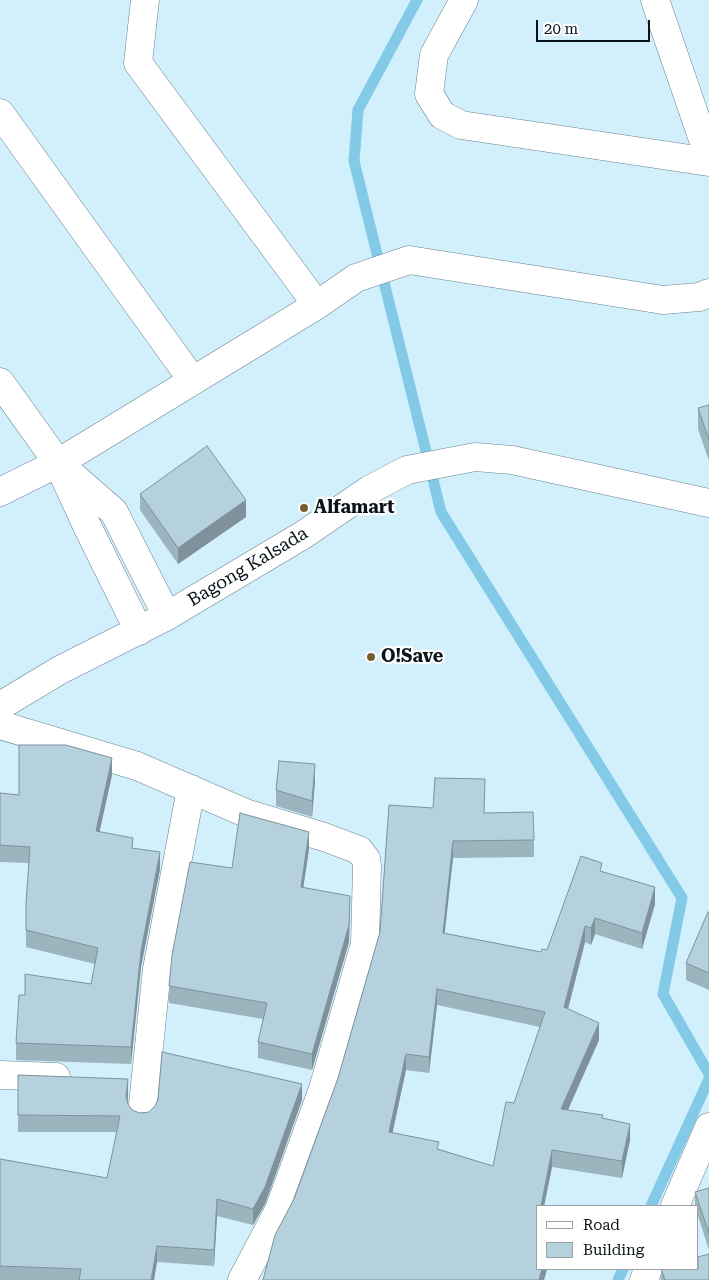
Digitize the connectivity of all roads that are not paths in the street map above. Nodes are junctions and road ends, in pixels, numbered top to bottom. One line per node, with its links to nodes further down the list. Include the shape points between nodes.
1 (146, 0): 8 (street, via 138,62)
2 (464, 0): 6 (street, via 434,56 429,94 442,115 461,125)
3 (655, 0): 5 (street)
4 (0, 114): 9 (street)
5 (709, 157)
6 (709, 162)
7 (709, 293): 8 (street, via 663,300 409,260 356,278)
8 (317, 305): 9 (street)
9 (193, 381): 11 (street)
10 (0, 382): 11 (street)
11 (58, 463): 12 (street); 14 (street, via 114,512); 15 (street)
12 (0, 492)
13 (709, 504): 14 (street, Bagong Kalsada, via 512,460 475,457 453,460 407,470 370,490 303,535)
14 (167, 616): 15 (street, Bagong Kalsada)
15 (139, 631): 16 (street, Bagong Kalsada, via 60,670)
16 (0, 706)
17 (0, 725): 18 (street, via 137,766)
18 (191, 789): 22 (street, via 248,814 360,850 366,859 365,944); 23 (street, via 158,969 158,1051 135,1079)
19 (0, 1076): 20 (street)
20 (77, 1078)
21 (294, 1082): 22 (street)
22 (324, 1089): 26 (street, via 279,1210)
23 (142, 1114)
24 (709, 1127): 25 (street)
25 (675, 1205)
26 (242, 1280)

